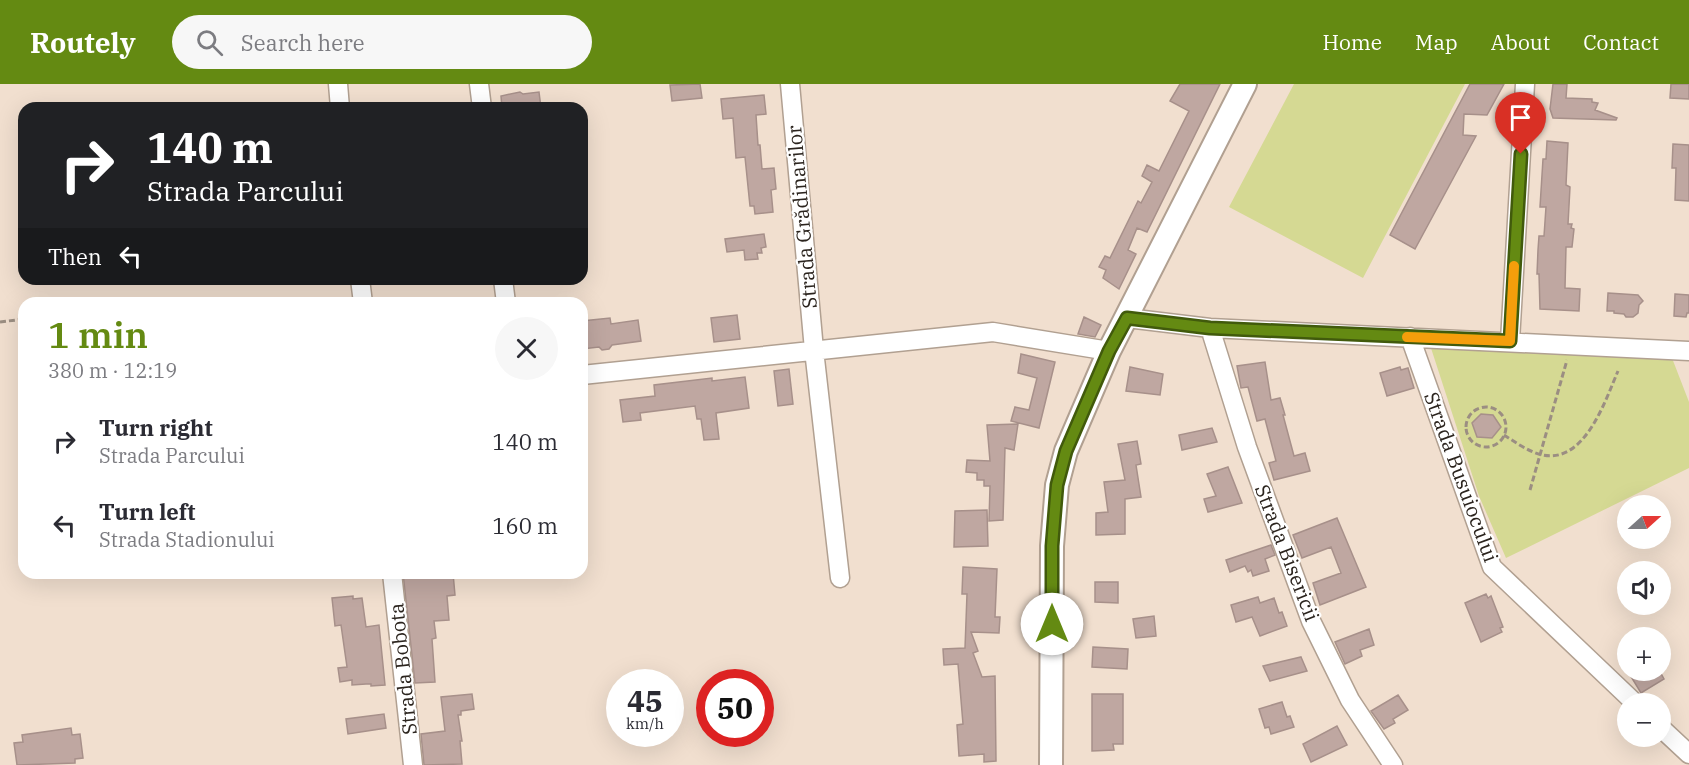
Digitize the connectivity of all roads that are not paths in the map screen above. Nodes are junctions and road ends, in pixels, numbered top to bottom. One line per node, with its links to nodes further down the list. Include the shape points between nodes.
1 (338, 84): 6 (street)
2 (479, 84): 7 (street)
3 (790, 84): 12 (street, Strada Grădinarilor)
4 (1245, 84): 8 (main road)
5 (1525, 84): 11 (street)
6 (340, 102)
7 (481, 102)
8 (1127, 318): 9 (street); 13 (main road)
9 (1210, 328): 10 (street); 23 (street, Strada Bisericii, via 1247,447 1311,621 1350,700)
10 (1410, 337): 11 (street); 18 (street, Strada Busuiocului, via 1492,567)
11 (1510, 341): 14 (street)
12 (814, 350): 13 (street, via 993,333); 15 (street); 16 (street, Strada Grădinarilor)
13 (1109, 351): 22 (main road, via 1066,451 1057,485 1052,546)
14 (1689, 351)
15 (588, 374)
16 (840, 578)
17 (393, 579): 21 (street, Strada Bobota)
18 (1624, 693)
19 (1671, 737): 20 (street)
20 (1689, 754)
21 (413, 765)
22 (1051, 765)
23 (1393, 765)

